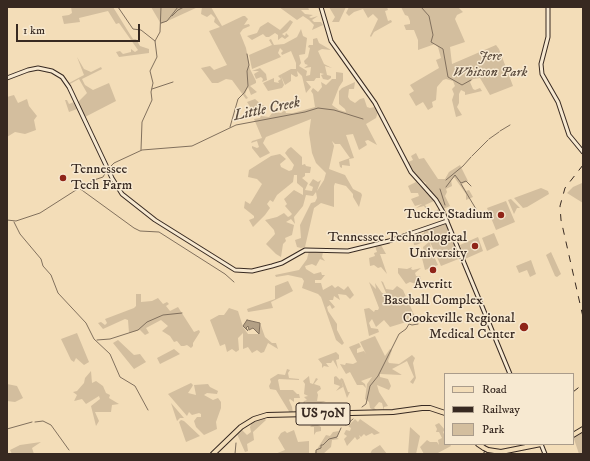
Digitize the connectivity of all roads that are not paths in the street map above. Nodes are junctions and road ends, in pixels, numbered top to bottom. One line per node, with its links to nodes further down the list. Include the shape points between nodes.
1 (321, 7): 5 (main road, via 330,38 375,104 410,171 436,200)
2 (548, 7): 4 (main road, via 548,37 541,64 542,74 558,102 570,135)
3 (7, 78): 5 (main road, via 38,68 52,71 62,78 72,92 119,191 142,211 229,268 252,271 286,261 305,250 344,252 382,243)
4 (583, 152)
5 (447, 221): 6 (main road)
6 (510, 373)
7 (444, 413): 13 (main road, US 70N, via 422,408 393,412 263,416 241,426)
8 (583, 429): 9 (main road)
9 (574, 434)
10 (480, 445): 11 (main road, via 486,449 505,451)
11 (536, 445)
12 (542, 445): 14 (main road)
13 (213, 454)
14 (546, 454)

